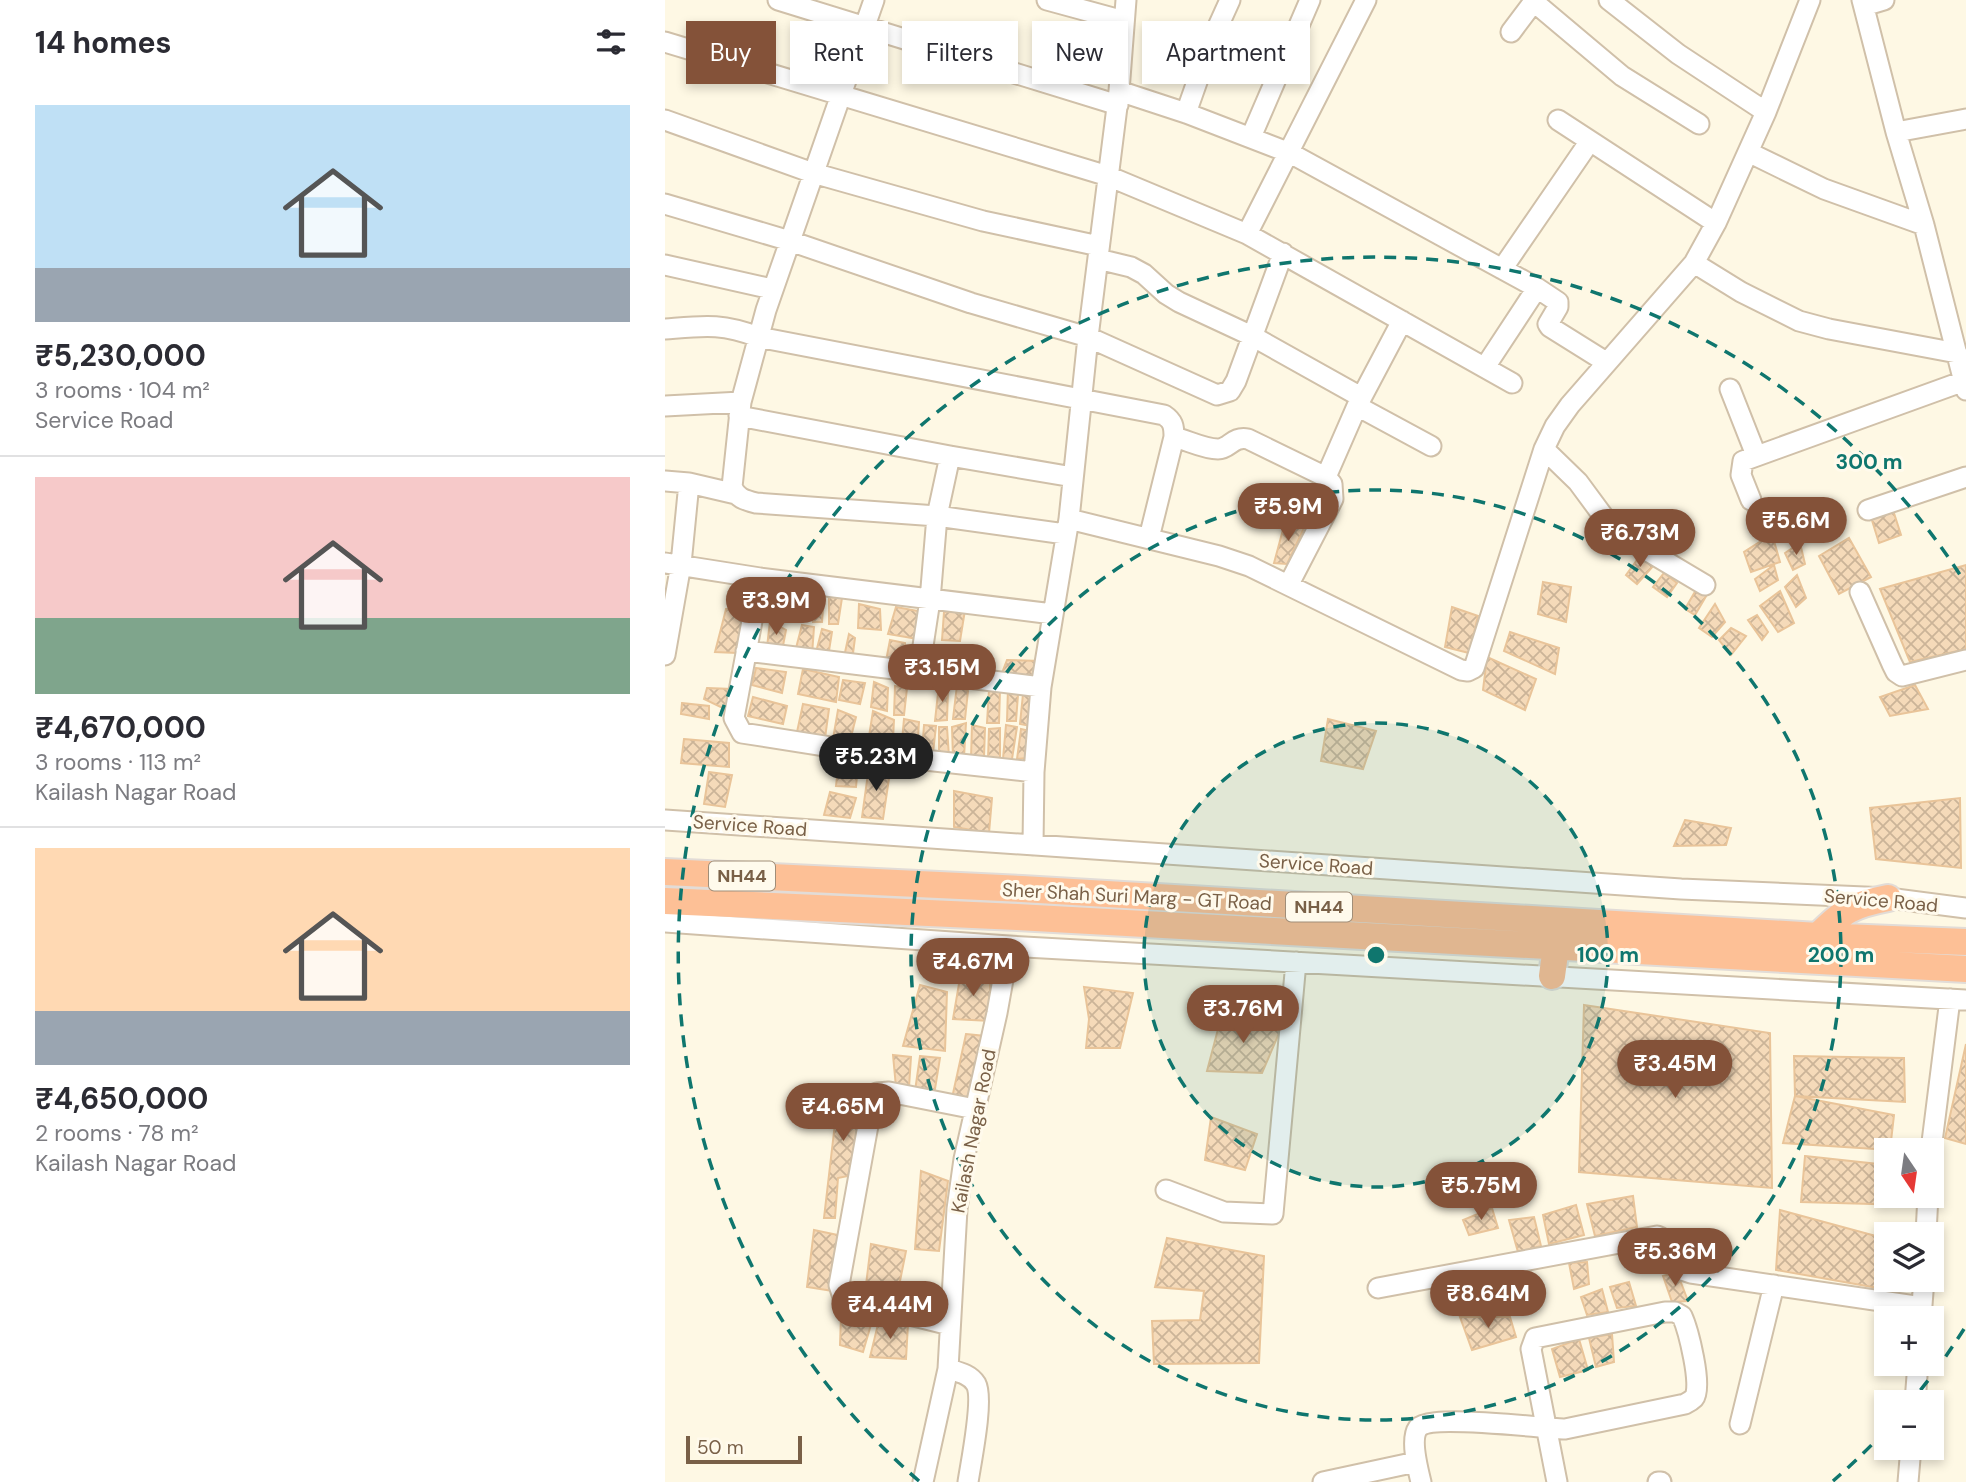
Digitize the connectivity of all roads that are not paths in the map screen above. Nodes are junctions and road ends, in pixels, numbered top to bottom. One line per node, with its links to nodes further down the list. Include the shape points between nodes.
1 (778, 0): 13 (street)
2 (874, 0): 14 (street)
3 (1047, 0): 15 (street)
4 (1126, 0): 15 (street)
5 (1230, 0): 24 (street)
6 (1310, 0): 30 (street)
7 (1366, 0): 33 (street)
8 (1810, 0): 23 (street)
9 (1884, 0): 12 (street)
10 (1534, 1): 16 (street); 28 (street, via 1622,76)
11 (1619, 3): 23 (street, via 1678,54)
12 (1863, 3): 29 (street)
13 (846, 21)
14 (867, 21)
15 (1124, 21)
16 (1511, 32)
17 (888, 33): 22 (street)
18 (665, 42): 21 (street)
19 (844, 84): 21 (street)
20 (1119, 84): 22 (street)
21 (840, 95): 34 (street); 35 (street)
22 (1118, 98): 24 (street); 35 (street)
23 (1766, 112): 32 (street)
24 (1186, 113): 30 (street)
25 (1966, 119): 29 (street)
26 (665, 120): 34 (street)
27 (1558, 121): 31 (street)
28 (1699, 124)
29 (1896, 132): 38 (street)
30 (1251, 137): 33 (street)
31 (1590, 141): 37 (street); 45 (street)
32 (1748, 152): 37 (street); 38 (street, via 1816,186)
33 (1290, 153): 39 (street); 45 (street)
34 (813, 173): 40 (street); 41 (street)
35 (1108, 176): 39 (street); 41 (street)
36 (665, 204): 40 (street)
37 (1716, 223): 43 (street)
38 (1924, 225): 53 (street)
39 (1247, 234): 42 (street)
40 (790, 241): 47 (street); 52 (street)
41 (1099, 252): 50 (street, via 1144,274 1179,302); 52 (street)
42 (1283, 253): 48 (street); 50 (street)
43 (1694, 263): 53 (street, via 1799,321); 54 (street)
44 (665, 265): 47 (street)
45 (1501, 269): 46 (street)
46 (1537, 288): 54 (street, via 1558,302 1550,327); 55 (street)
47 (772, 289): 51 (street)
48 (1402, 321): 55 (street); 60 (street)
49 (665, 329): 51 (street, via 716,326)
50 (1252, 336): 52 (street, via 1234,387 1217,395); 60 (street)
51 (758, 337): 59 (street); 62 (street)
52 (1087, 337): 59 (street)
53 (1957, 353): 57 (street)
54 (1607, 362): 65 (street, via 1555,426)
55 (1485, 367): 56 (street)
56 (1512, 383)
57 (1965, 386): 66 (street)
58 (1730, 388): 66 (street)
59 (1082, 401): 63 (street, via 1156,412 1170,419); 68 (street)
60 (1359, 401): 64 (street); 69 (street)
61 (665, 406): 62 (street)
62 (740, 409): 67 (street); 73 (street, via 732,479)
63 (1174, 437): 69 (street, via 1215,449 1235,439 1248,439); 78 (street)
64 (1431, 446)
65 (1544, 449): 81 (street, via 1473,668 1468,671); 82 (street, via 1578,482 1609,524)
66 (1756, 455): 74 (street, via 1743,461 1741,468)
67 (950, 456): 68 (street); 76 (street)
68 (1073, 477): 77 (street)
69 (1326, 477): 81 (street, via 1332,484 1333,499)
70 (1966, 477): 75 (street)
71 (665, 481): 72 (street)
72 (689, 483): 73 (street); 79 (street)
73 (736, 494): 76 (street, via 756,503)
74 (1751, 500)
75 (1868, 510)
76 (937, 516): 77 (street); 84 (street)
77 (1067, 527): 78 (street); 85 (street)
78 (1149, 538): 81 (street, via 1219,556)
79 (673, 563): 80 (street); 87 (street)
80 (760, 578): 84 (street); 86 (street)
81 (1289, 584)
82 (1705, 585)
83 (1860, 592): 88 (street, via 1892,664 1902,676)
84 (930, 600): 85 (street); 89 (street)
85 (1053, 614): 90 (street)
86 (745, 651): 89 (street); 91 (street, via 734,718 742,733 888,757)
87 (665, 655)
88 (1966, 660)
89 (919, 672): 90 (street)
90 (1041, 687): 91 (street)
91 (1034, 772): 93 (street)
92 (665, 820): 93 (street, Service Road)
93 (1033, 845): 95 (street, Service Road)
94 (665, 872): 99 (highway, Sher Shah Suri Marg - GT Road / NH44)
95 (1888, 898): 97 (street, Service Road); 99 (highway, via 1853,906)
96 (665, 901): 102 (highway, Sher Shah Suri Marg - GT Road / NH44)
97 (1966, 908)
98 (665, 922): 101 (street)
99 (1818, 936): 100 (highway, NH44)
100 (1966, 942)
101 (1009, 946): 103 (street); 107 (street, Kailash Nagar Road)
102 (1556, 946): 104 (highway, NH44); 105 (highway)
103 (1296, 962): 105 (street); 109 (street, via 1273,1214 1224,1212)
104 (1966, 969)
105 (1552, 976): 106 (street)
106 (1958, 1000): 108 (street)
107 (975, 1110): 113 (street, Kailash Nagar Road, via 957,1209); 113 (street, via 888,1092 873,1098 839,1285 843,1297 850,1300)
108 (1933, 1138)
109 (1166, 1190)
110 (1774, 1285): 111 (street, via 1682,1270 1670,1245 1657,1236); 112 (street); 115 (street)
111 (1378, 1288)
112 (1889, 1306)
113 (950, 1325): 114 (street, Kailash Nagar Road)
114 (947, 1369): 119 (street, Kailash Nagar Road); 120 (street, via 966,1374 979,1394)
115 (1740, 1424)
116 (1546, 1429): 116 (street, via 1531,1349 1535,1338 1665,1312 1682,1316 1697,1378 1694,1398 1589,1426); 118 (street, via 1430,1422 1415,1435); 123 (street)
117 (1910, 1460): 124 (street)
118 (1416, 1462): 121 (street); 122 (street)
119 (923, 1482)
120 (968, 1482)
121 (1323, 1482)
122 (1421, 1482)
123 (1557, 1482)
124 (1908, 1482)

